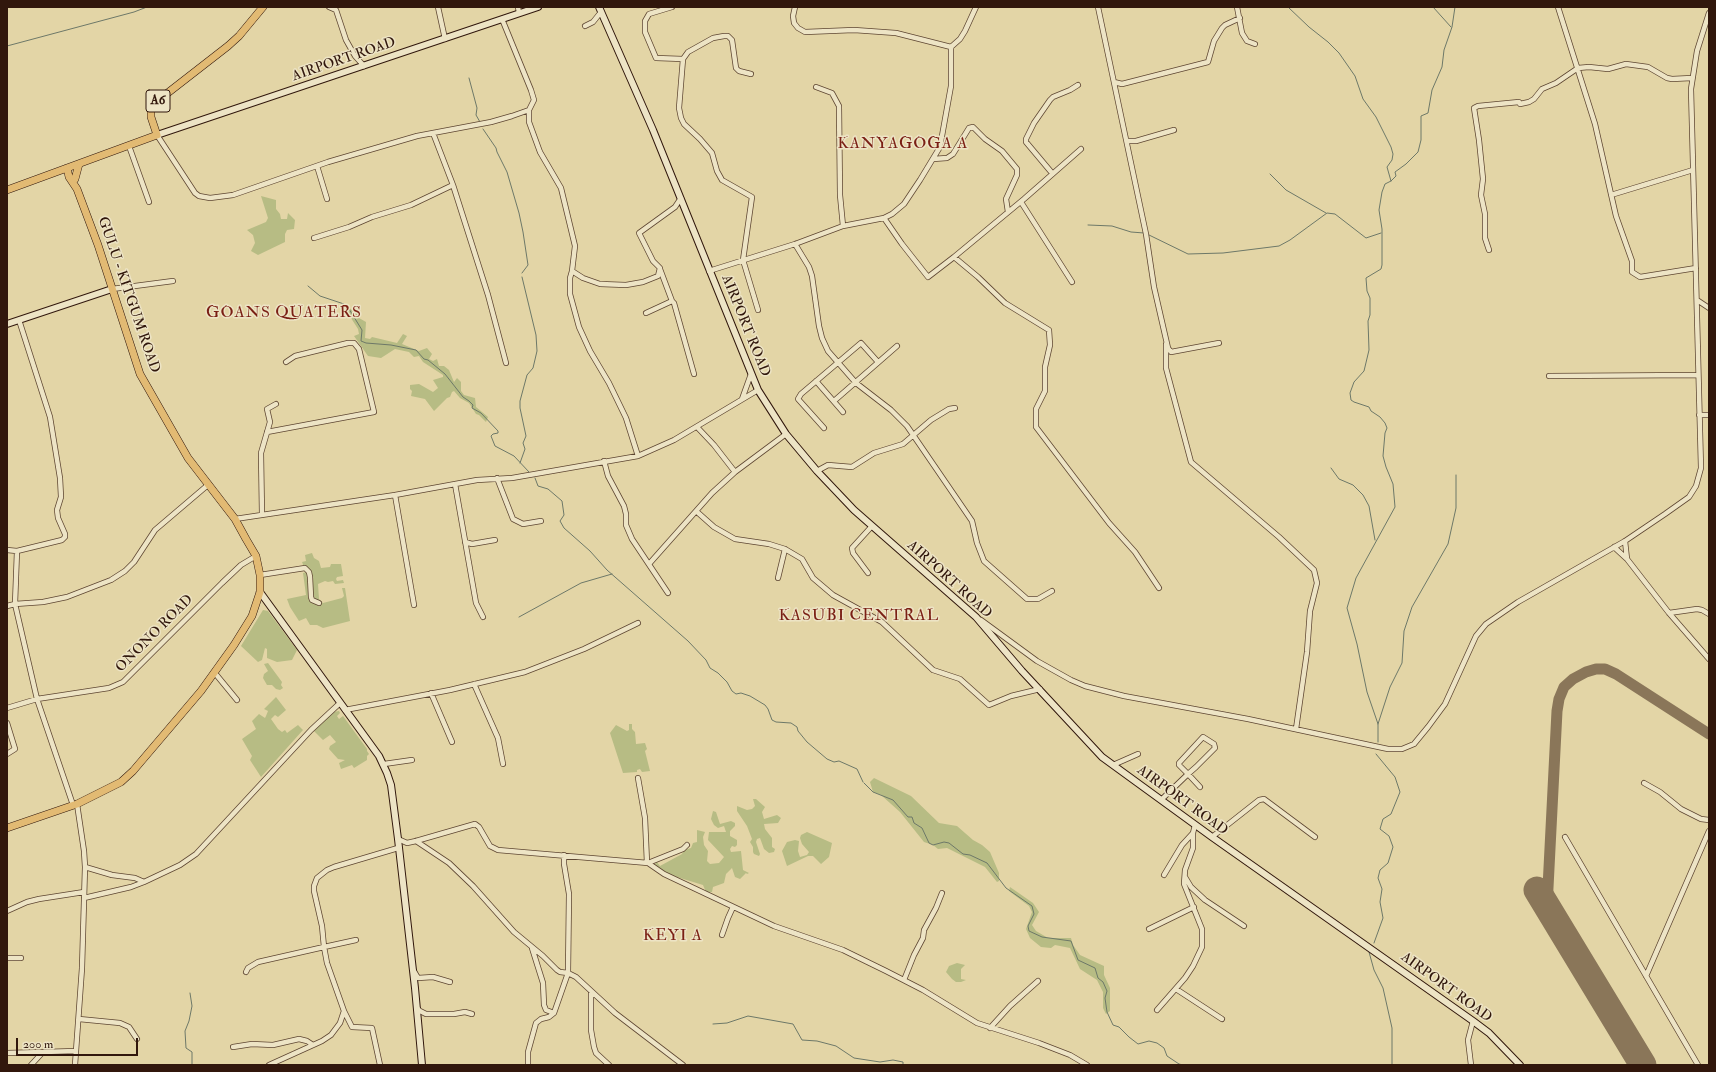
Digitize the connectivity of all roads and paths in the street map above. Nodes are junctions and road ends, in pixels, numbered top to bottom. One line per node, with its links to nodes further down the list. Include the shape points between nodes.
1 (263, 7): 33 (main road, A6, via 239,36 156,102 151,117)
2 (329, 7): 11 (street)
3 (438, 7): 19 (street)
4 (538, 7): 13 (street, AIRPORT ROAD)
5 (672, 7): 22 (street, via 649,14 645,21 645,32 656,58)
6 (795, 7): 21 (street, via 794,23 805,32 854,30 896,33)
7 (976, 7): 21 (street, via 965,31)
8 (1098, 7): 27 (street)
9 (1237, 7): 15 (street)
10 (1558, 7): 24 (street)
11 (336, 9): 23 (street, via 346,40)
12 (600, 9): 18 (street, via 592,22); 48 (street, AIRPORT ROAD)
13 (519, 10): 16 (street, AIRPORT ROAD)
14 (1709, 13): 17 (street)
15 (1240, 18): 20 (street, via 1242,33 1247,41); 27 (street, via 1222,28 1214,42 1208,62 1122,84)
16 (502, 19): 19 (street, AIRPORT ROAD); 30 (street, via 533,94 534,100)
17 (1707, 25): 26 (street, via 1697,51)
18 (585, 26)
19 (445, 39): 23 (street, AIRPORT ROAD)
20 (1255, 44)
21 (951, 47): 37 (street, via 952,70 945,122 940,146)
22 (683, 59): 25 (street, via 688,52 713,38 728,36 732,40 736,68); 59 (street, via 679,108 681,118 709,147 722,180 752,197)
23 (364, 66): 33 (street, AIRPORT ROAD)
24 (1578, 68): 26 (street, via 1589,66 1608,69 1624,64 1648,67 1667,78); 47 (street, via 1596,124); 57 (street, via 1542,89 1529,102 1474,108 1483,179 1481,195)
25 (751, 74)
26 (1692, 78): 41 (street)
27 (1114, 82): 34 (street)
28 (1078, 85): 43 (street, via 1050,100 1026,139)
29 (816, 87): 54 (street, via 832,93 839,106)
30 (529, 110): 32 (street, via 491,122); 62 (street, via 529,122 540,152 561,188 575,246)
31 (1174, 130): 34 (street, via 1136,141)
32 (433, 133): 39 (street); 45 (street)
33 (157, 135): 35 (main road); 39 (street, via 195,193 204,198 232,195)
34 (1127, 141): 76 (street)
35 (129, 146): 38 (main road); 50 (street)
36 (1082, 149): 43 (street)
37 (933, 159): 52 (street, via 951,156 969,128 973,127 1017,169 1017,175 1006,199); 53 (street, via 904,204)
38 (79, 164): 40 (main road); 44 (main road)
39 (317, 166): 49 (street)
40 (69, 168): 42 (main road); 44 (main road, GULU - KITGUM ROAD)
41 (1693, 170): 47 (street); 61 (street)
42 (59, 171): 44 (main road); 46 (main road)
43 (1052, 173): 51 (street)
44 (72, 178): 66 (main road, GULU - KITGUM ROAD)
45 (453, 185): 55 (street, via 411,205 372,216 349,227); 80 (street, via 488,295)
46 (7, 190)
47 (1611, 195): 61 (street, via 1632,261 1632,272 1637,276)
48 (681, 198): 60 (street, via 675,207 639,233 653,261); 63 (street, AIRPORT ROAD)
49 (327, 199)
50 (149, 202)
51 (1022, 202): 52 (street); 65 (street)
52 (1008, 212): 58 (street)
53 (884, 218): 54 (street); 58 (street, via 928,277)
54 (843, 226): 56 (street)
55 (314, 238)
56 (795, 244): 59 (street); 81 (street, via 812,276 822,338)
57 (1489, 250)
58 (954, 257): 127 (street, via 1005,303 1049,330 1045,391 1036,409 1036,427)
59 (743, 260): 63 (street); 70 (street)
60 (660, 268): 62 (street, via 658,276 626,285 592,282); 68 (street)
61 (1696, 268): 67 (street)
62 (572, 271): 101 (street, via 570,294 579,327 626,418)
63 (710, 271): 83 (street, AIRPORT ROAD)
64 (173, 281): 66 (street)
65 (1072, 282)
66 (112, 289): 73 (street); 106 (main road, GULU - KITGUM ROAD, via 142,378 188,458)
67 (1697, 300): 69 (street); 84 (street)
68 (672, 301): 71 (street); 82 (street)
69 (1709, 308)
70 (758, 310)
71 (646, 313)
72 (7, 318): 73 (street)
73 (18, 321): 74 (street); 120 (street, via 50,418 60,478 58,518 65,537 62,540)
74 (7, 324)
75 (1219, 343): 76 (street, via 1171,352)
76 (1166, 344): 151 (street, via 1166,368 1191,462 1290,546 1314,570 1317,583 1310,611 1308,652)
77 (897, 346): 79 (street)
78 (286, 362): 98 (street, via 295,356 354,343 359,349 374,412)
79 (878, 362): 81 (street, via 861,343); 87 (street)
80 (506, 363)
81 (838, 363): 86 (street); 87 (street)
82 (694, 374)
83 (751, 374): 88 (street, AIRPORT ROAD); 89 (street)
84 (1698, 375): 85 (street); 94 (street)
85 (1549, 376)
86 (816, 381): 90 (street); 97 (street, via 798,399)
87 (856, 383): 90 (street); 100 (street, via 891,410)
88 (758, 390): 89 (street); 99 (street, AIRPORT ROAD)
89 (742, 399): 96 (street)
90 (834, 401): 93 (street)
91 (276, 404): 98 (street, via 267,409 270,422)
92 (955, 408): 100 (street, via 948,409)
93 (843, 412)
94 (1699, 415): 95 (street); 115 (street, via 1701,468 1695,489 1677,506)
95 (1709, 416)
96 (697, 427): 101 (street); 104 (street)
97 (824, 428)
98 (267, 432): 110 (street, via 261,453)
99 (786, 434): 103 (street, AIRPORT ROAD); 104 (street)
100 (912, 434): 103 (street, via 903,444 874,453 852,466 828,465); 128 (street, via 972,521 977,543 987,565 1027,599 1038,599)
101 (638, 456): 102 (street)
102 (604, 461): 105 (street, via 512,478); 123 (street, via 608,476 624,506 626,525 632,539)
103 (817, 471): 113 (street, AIRPORT ROAD)
104 (734, 472): 109 (street)
105 (497, 478): 107 (street); 112 (street, via 513,519 523,524)
106 (209, 484): 111 (main road, GULU - KITGUM ROAD); 132 (street, via 155,530 134,562 111,580 67,597)
107 (455, 484): 108 (street); 116 (street)
108 (395, 495): 110 (street); 133 (street)
109 (696, 511): 118 (street, via 714,527 735,539); 123 (street)
110 (262, 515): 111 (street)
111 (235, 519): 121 (main road, GULU - KITGUM ROAD)
112 (541, 521)
113 (872, 526): 124 (street, via 852,548); 138 (street, AIRPORT ROAD)
114 (495, 540): 116 (street, via 472,544)
115 (1624, 541): 117 (street); 122 (street)
116 (464, 542): 137 (street, via 476,603)
117 (1614, 547): 122 (street); 151 (street, via 1518,602 1486,624 1476,636 1445,704 1428,728 1410,746 1388,749)
118 (785, 549): 126 (street); 143 (street, via 802,559 813,578 833,595 882,622 933,670 960,680 989,706 1011,696)
119 (7, 550): 120 (street)
120 (17, 550): 132 (street)
121 (256, 556): 125 (main road, GULU - KITGUM ROAD); 145 (street, ONONO ROAD, via 241,565 222,583 123,682 109,688)
122 (1627, 559): 135 (street)
123 (649, 564): 130 (street)
124 (868, 573)
125 (260, 575): 129 (main road, GULU - KITGUM ROAD); 131 (street, via 305,568 309,572 311,598)
126 (778, 578)
127 (1159, 588)
128 (1052, 591)
129 (260, 592): 141 (main road, GULU - KITGUM ROAD, via 249,622); 147 (street)
130 (668, 593)
131 (319, 603)
132 (15, 604): 134 (street); 145 (street)
133 (414, 605)
134 (7, 606)
135 (1669, 613): 136 (street, via 1697,609); 140 (street)
136 (1709, 614)
137 (483, 617)
138 (976, 617): 143 (street, AIRPORT ROAD); 151 (street, via 1037,661 1085,686 1124,696)
139 (638, 623): 142 (street, via 541,667)
140 (1709, 659)
141 (214, 672): 146 (street); 164 (main road, GULU - KITGUM ROAD, via 133,771 121,782)
142 (474, 684): 144 (street); 157 (street, via 498,738)
143 (1040, 689): 158 (street, AIRPORT ROAD, via 1093,748)
144 (431, 693): 149 (street); 152 (street)
145 (37, 699): 148 (street, ONONO ROAD); 164 (street)
146 (237, 700)
147 (340, 703): 149 (street); 182 (street, via 311,730 196,854 175,868)
148 (7, 708)
149 (345, 710): 156 (street)
150 (7, 723): 153 (street, via 15,744 13,751)
151 (1296, 729)
152 (452, 742)
153 (7, 754)
154 (1138, 754): 158 (street)
155 (412, 760): 156 (street)
156 (384, 764): 173 (street, via 391,785)
157 (503, 764)
158 (1113, 765): 163 (street, AIRPORT ROAD)
159 (1188, 774): 159 (street, via 1179,763 1203,737 1214,744 1215,748); 162 (street); 163 (street)
160 (638, 778): 178 (street, via 645,818)
161 (1644, 783): 165 (street, via 1681,809)
162 (1200, 788)
163 (1162, 800): 166 (street, AIRPORT ROAD)
164 (75, 804): 167 (main road, GULU - KITGUM ROAD); 179 (street)
165 (1709, 820)
166 (1195, 824): 169 (street); 170 (street, AIRPORT ROAD)
167 (7, 828)
168 (1709, 831): 200 (street)
169 (1192, 833): 180 (street); 181 (street, via 1193,848)
170 (1212, 837): 171 (street, via 1259,800 1264,799); 213 (street, AIRPORT ROAD)
171 (1315, 837)
172 (1565, 837): 200 (street)
173 (398, 839): 174 (street, via 407,843); 176 (street)
174 (416, 841): 177 (street, via 475,824 490,846 498,850); 194 (street, via 449,863)
175 (687, 844): 178 (street, via 683,849)
176 (398, 848): 193 (street, via 334,867 317,878 314,891); 197 (street)
177 (564, 855): 178 (street); 199 (street, via 569,894)
178 (648, 863): 186 (street, via 664,874)
179 (85, 867): 182 (street); 183 (street)
180 (1164, 875)
181 (1184, 876): 187 (street, via 1184,887); 189 (street, via 1205,900)
182 (144, 882): 185 (street)
183 (84, 892): 185 (street); 188 (street, via 39,899)
184 (942, 893): 201 (street)
185 (84, 898): 211 (street)
186 (733, 907): 191 (street); 201 (street, via 774,926 843,950)
187 (1194, 907): 190 (street); 204 (street, via 1202,929 1202,947 1193,966)
188 (7, 911)
189 (1244, 926)
190 (1149, 929)
191 (722, 935)
192 (356, 940): 193 (street)
193 (324, 947): 198 (street, via 258,962); 208 (street)
194 (532, 948): 199 (street, via 557,970); 209 (street, via 543,983 544,1006 546,1010)
195 (7, 958): 196 (street)
196 (21, 958)
197 (413, 970): 203 (street, via 418,978); 206 (street)
198 (246, 972)
199 (568, 972): 205 (street); 209 (street)
200 (1646, 976): 233 (street)
201 (904, 980): 214 (street)
202 (1038, 981): 214 (street)
203 (450, 982)
204 (1176, 989): 207 (street); 212 (street)
205 (591, 993): 228 (street, via 591,1030 594,1047 596,1053); 229 (street)
206 (416, 1006): 210 (street, via 426,1014); 226 (street)
207 (1157, 1010)
208 (344, 1011): 216 (street, via 340,1023 331,1035); 225 (street, via 352,1027 372,1028)
209 (554, 1013): 227 (street, via 536,1023 528,1052)
210 (472, 1014)
211 (79, 1019): 215 (street, via 120,1023 128,1027); 218 (street)
212 (1222, 1020)
213 (1473, 1021): 231 (street, via 1468,1040); 232 (street, AIRPORT ROAD, via 1489,1033)
214 (990, 1028): 230 (street, via 1039,1043)
215 (137, 1039)
216 (313, 1045): 217 (street, via 299,1040 273,1045 252,1044); 224 (street)
217 (232, 1047)
218 (76, 1051): 219 (street); 221 (street)
219 (43, 1052): 220 (street); 222 (street)
220 (7, 1053)
221 (75, 1063): 223 (street)
222 (31, 1065)
223 (82, 1065)
224 (269, 1065)
225 (380, 1065)
226 (422, 1065)
227 (528, 1065)
228 (609, 1065)
229 (683, 1065)
230 (1087, 1065)
231 (1471, 1065)
232 (1520, 1065)
233 (1698, 1065)

